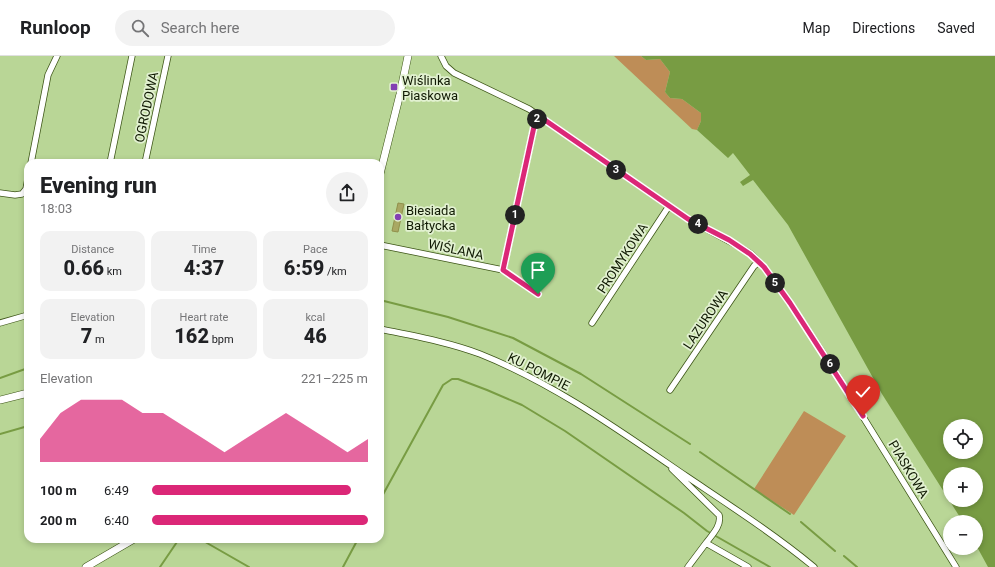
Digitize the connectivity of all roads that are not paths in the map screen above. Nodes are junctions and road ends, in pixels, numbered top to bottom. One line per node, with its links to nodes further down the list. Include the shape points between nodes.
1 (57, 56): 7 (street, via 48,75)
2 (132, 56): 8 (street)
3 (168, 56): 9 (street, OGRODOWA)
4 (408, 56): 10 (main road)
5 (441, 56): 6 (street, PIASKOWA, via 446,66 454,73)
6 (539, 116): 13 (street, PIASKOWA); 16 (street, via 535,122)
7 (32, 159)
8 (111, 159)
9 (146, 159)
10 (384, 159)
11 (24, 192): 12 (street, via 16,195)
12 (0, 193)
13 (669, 206): 15 (street, PIASKOWA, via 738,246); 19 (street, PROMYKOWA)
14 (384, 246): 16 (street, WIŚLANA)
15 (759, 262): 22 (street, LAZUROWA); 32 (street, PIASKOWA, via 790,303 872,429)
16 (503, 270): 17 (street, WIŚLANA)
17 (538, 294)
18 (24, 316): 20 (street)
19 (592, 322)
20 (0, 323)
21 (384, 330): 25 (street, KU POMPIE, via 449,344 532,377 598,416)
22 (670, 390)
23 (24, 394): 24 (main road)
24 (0, 400)
25 (673, 467): 26 (street, KU POMPIE, via 672,470 720,519); 31 (street, KU POMPIE, via 786,544)
26 (708, 542): 29 (street, KU POMPIE); 30 (street)
27 (127, 543): 28 (main road)
28 (86, 567)
29 (688, 567)
30 (748, 567)
31 (814, 567)
32 (956, 567)

